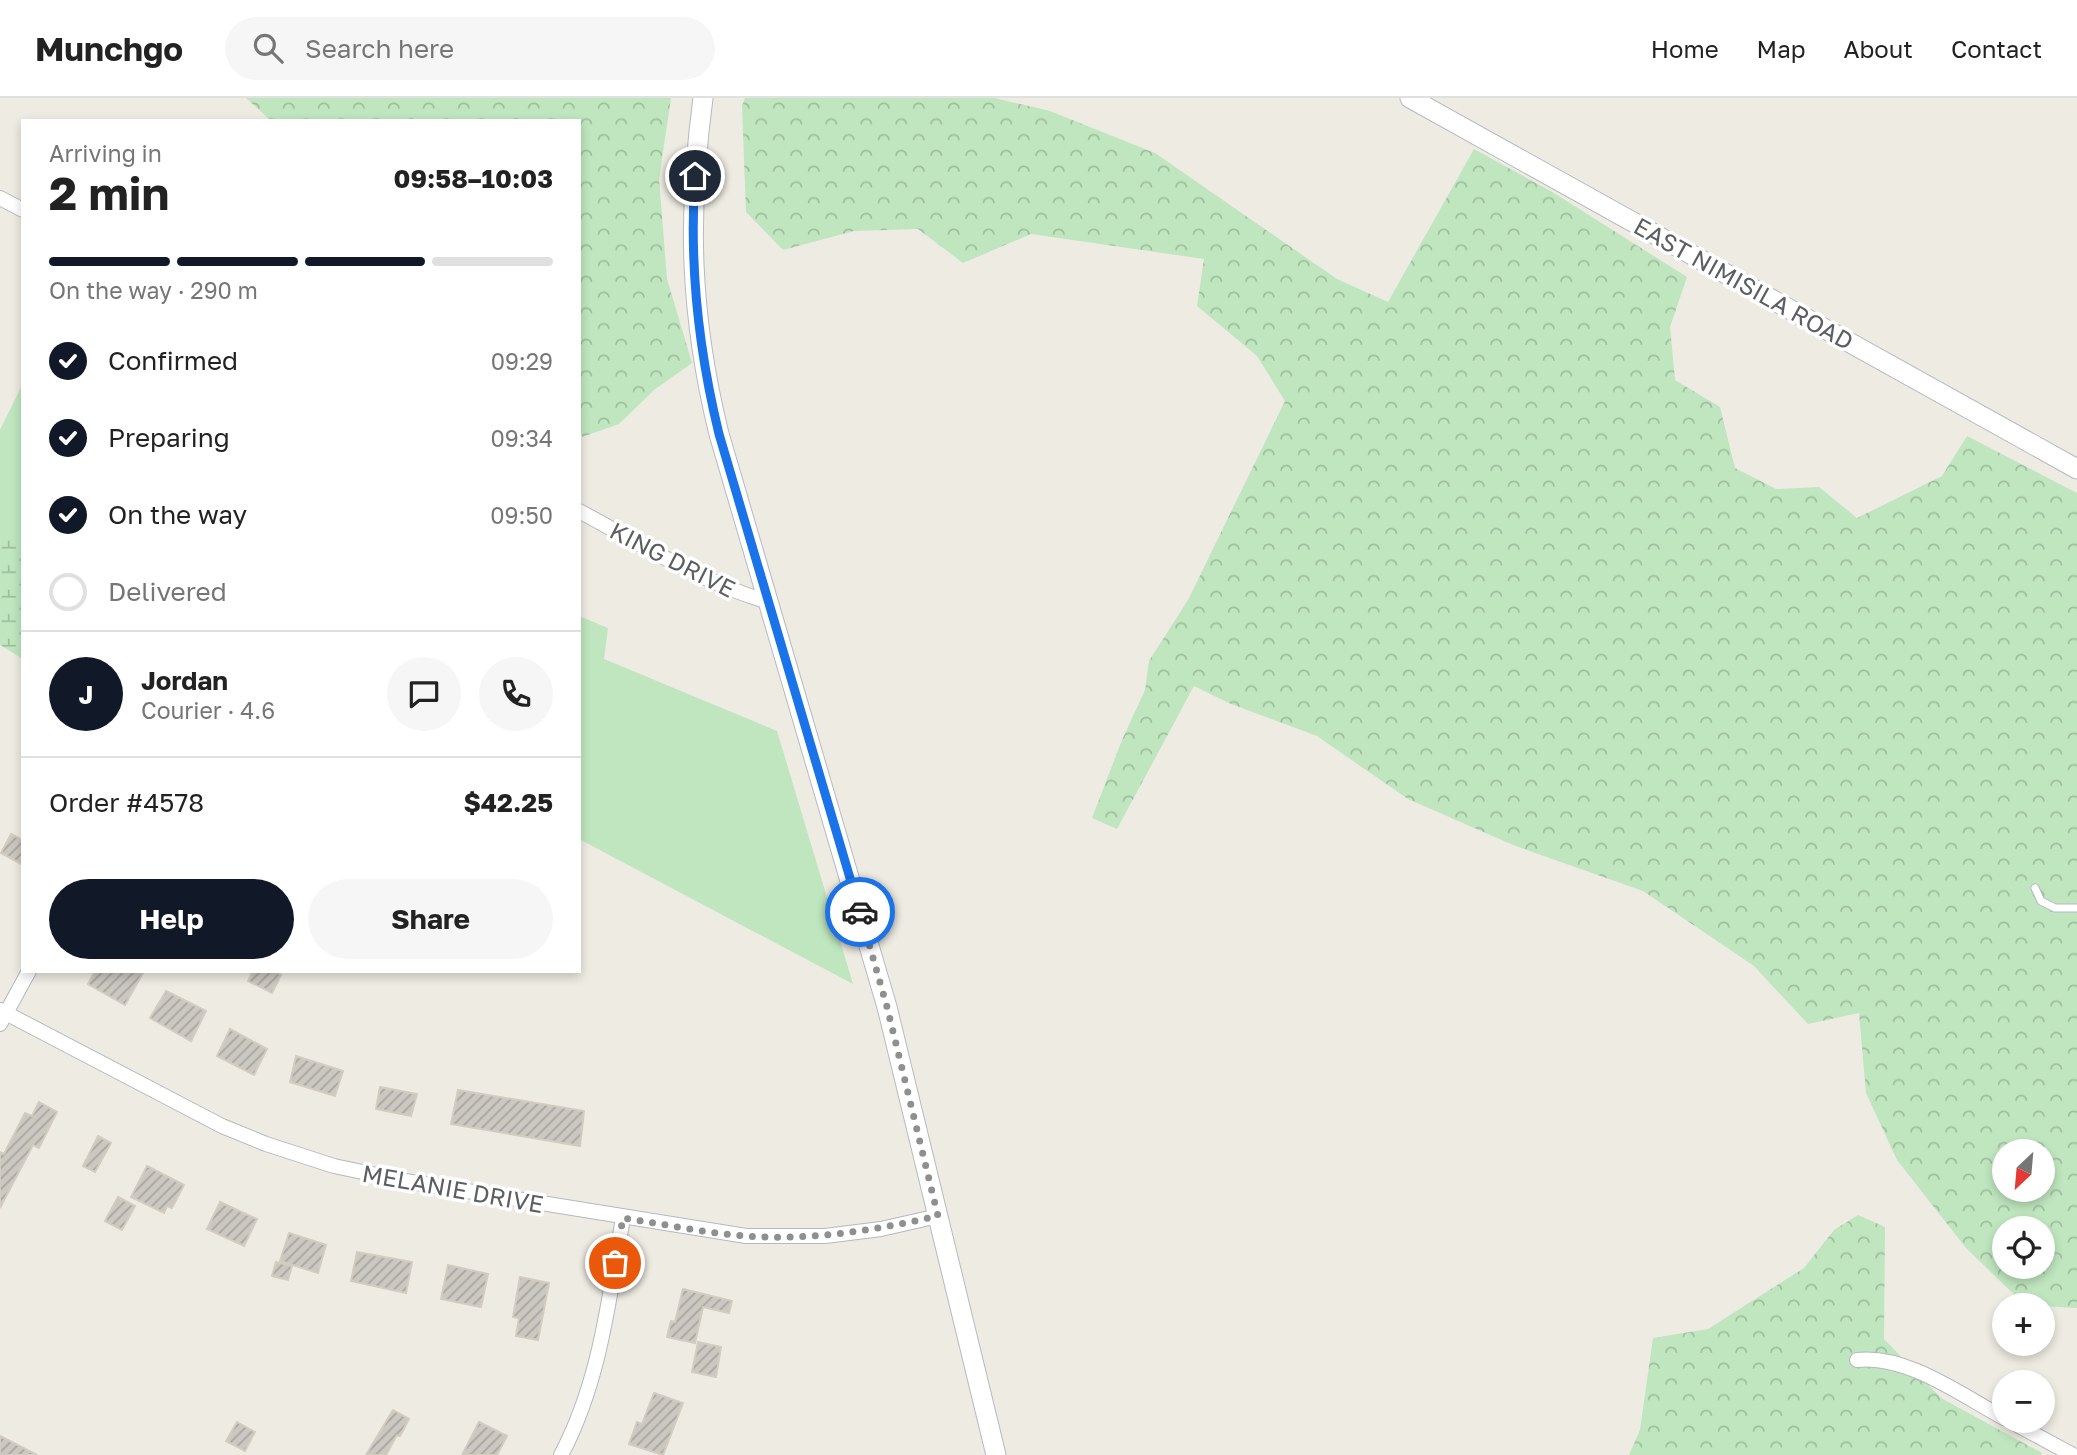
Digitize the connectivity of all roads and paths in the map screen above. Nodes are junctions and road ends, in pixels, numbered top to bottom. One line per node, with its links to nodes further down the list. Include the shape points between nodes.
1 (703, 98): 7 (main road, via 692,249 700,345 719,434)
2 (1410, 98): 5 (main road, EAST NIMISILA ROAD)
3 (0, 198): 4 (street)
4 (21, 209)
5 (2077, 469)
6 (581, 512): 7 (street, KING DRIVE, via 707,579)
7 (769, 602): 12 (main road, via 887,1007)
8 (2035, 888): 9 (lane, via 2041,901 2055,908)
9 (2077, 908)
10 (28, 973): 11 (street)
11 (2, 1016): 13 (street, MELANIE DRIVE, via 222,1126 334,1166)
12 (938, 1216): 13 (street, MELANIE DRIVE, via 881,1229 785,1237 746,1236); 18 (main road)
13 (623, 1218): 17 (street, via 597,1359)
14 (1857, 1360): 15 (street, via 1904,1365)
15 (1992, 1412)
16 (2032, 1433): 19 (street)
17 (561, 1455)
18 (996, 1455)
19 (2073, 1455)

